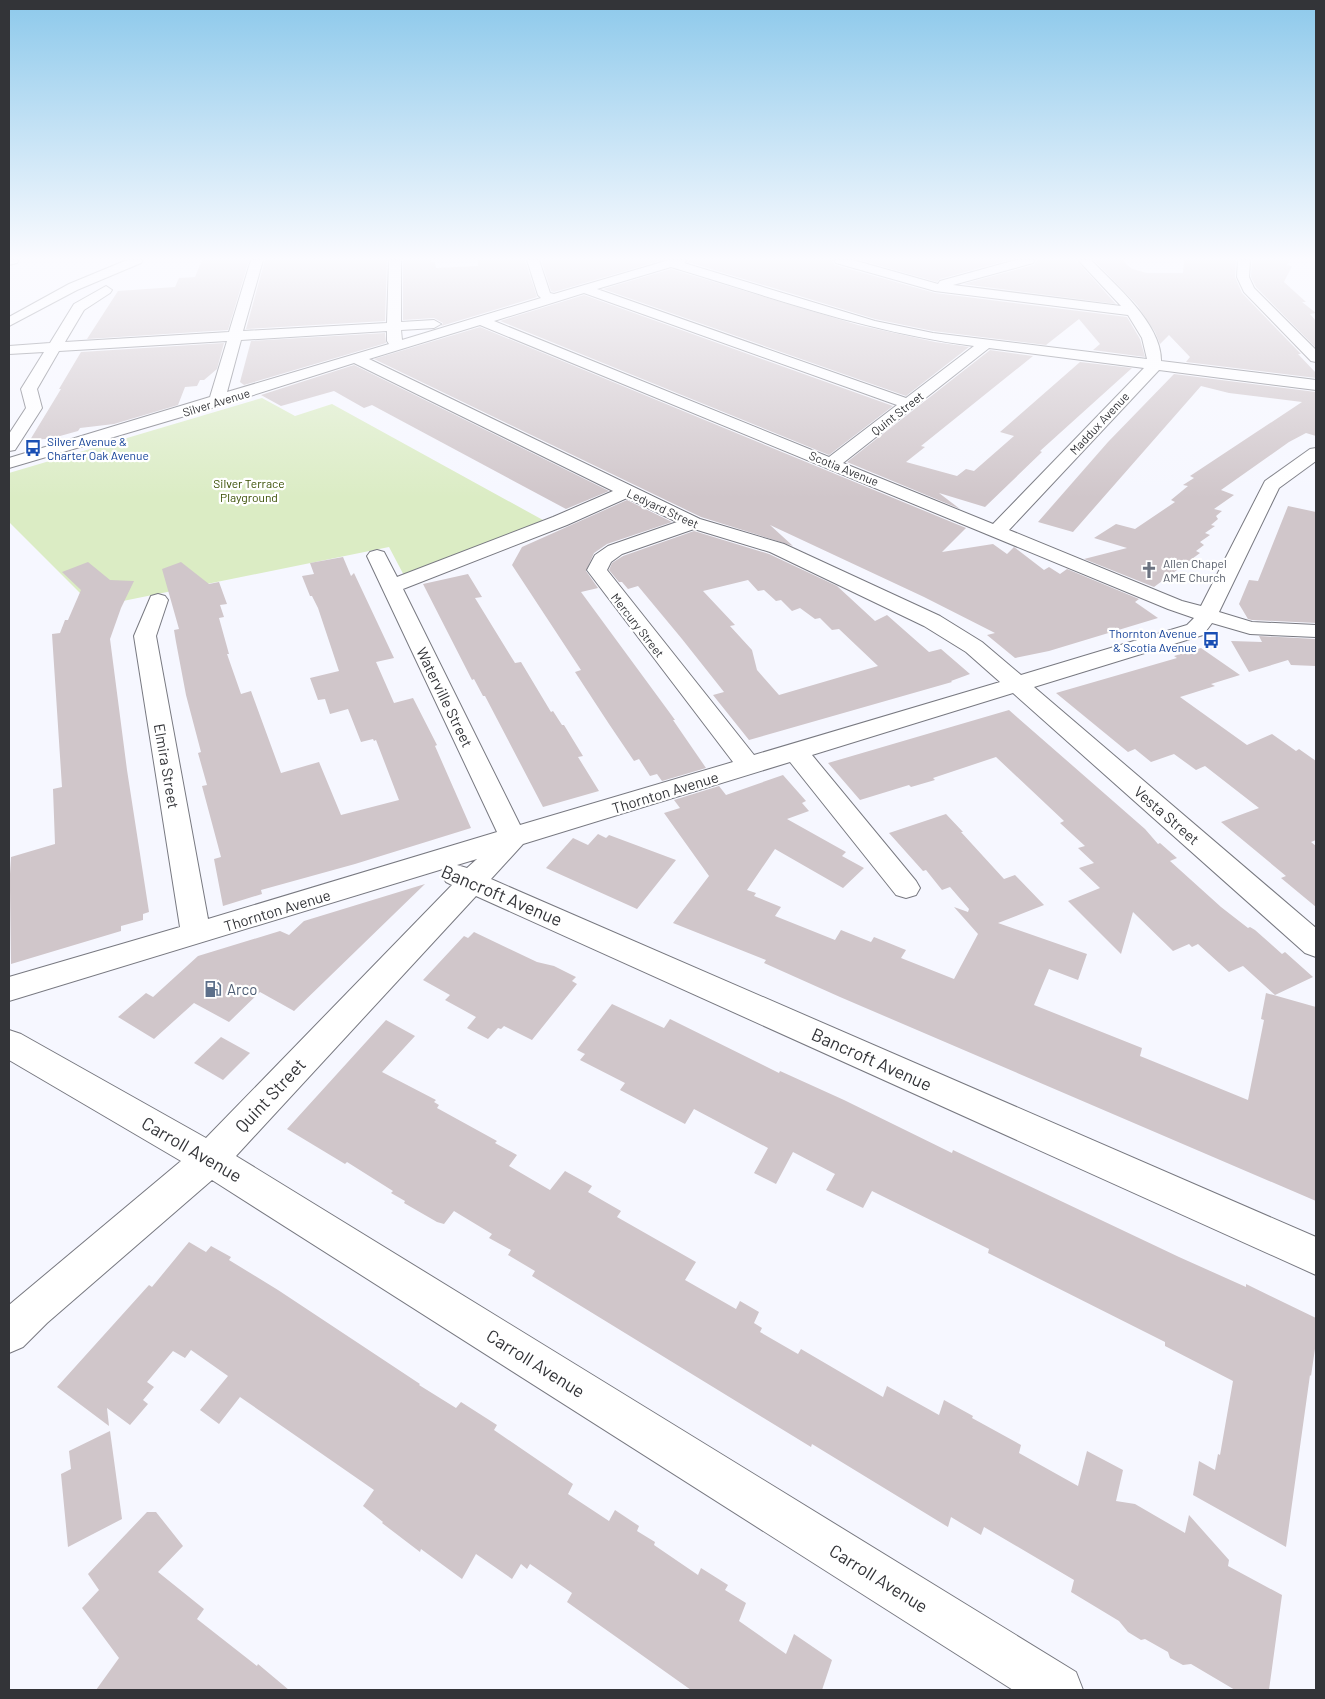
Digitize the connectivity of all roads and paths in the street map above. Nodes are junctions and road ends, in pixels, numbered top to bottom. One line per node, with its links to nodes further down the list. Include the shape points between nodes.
1 (59, 339): 13 (main road)
2 (185, 339): 13 (main road)
3 (234, 339): 19 (main road)
4 (394, 339): 12 (main road)
5 (422, 339): 12 (main road, Silver Avenue)
6 (527, 339): 24 (main road, Scotia Avenue)
7 (725, 339): 20 (main road)
8 (950, 339): 11 (main road)
9 (1149, 339): 17 (main road, via 1154,350)
10 (1298, 339): 15 (main road)
11 (986, 344): 17 (main road); 20 (main road, Quint Street)
12 (400, 346): 16 (main road, Silver Avenue)
13 (54, 348): 14 (main road); 21 (main road, via 29,389 34,408)
14 (9, 350)
15 (1316, 358)
16 (357, 359): 19 (main road, Silver Avenue); 25 (main road, Ledyard Street)
17 (1154, 366): 18 (main road); 27 (main road, Maddux Avenue)
18 (1316, 385)
19 (216, 402): 23 (main road, Silver Avenue)
20 (908, 404): 24 (main road, Quint Street)
21 (9, 446)
22 (1316, 453): 31 (main road, via 1271,485)
23 (9, 463)
24 (832, 463): 27 (main road, Scotia Avenue)
25 (628, 491): 26 (main road, Ledyard Street); 29 (main road)
26 (693, 524): 33 (main road, Ledyard Street, via 777,548 932,621 974,647); 35 (main road, Mercury Street, via 615,550 602,559 597,570)
27 (997, 531): 31 (main road, Scotia Avenue)
28 (376, 556): 29 (main road, Waterville Street)
29 (391, 587): 36 (main road, Waterville Street)
30 (158, 600): 40 (main road, Elmira Street, via 145,636)
31 (1207, 616): 32 (main road, via 1250,628); 33 (main road, Thornton Avenue, via 1195,630)
32 (1316, 631)
33 (1018, 685): 34 (main road, Thornton Avenue); 41 (main road, Vesta Street)
34 (796, 752): 35 (main road, Thornton Avenue); 39 (main road)
35 (750, 767): 36 (main road, Thornton Avenue)
36 (513, 838): 37 (main road, Thornton Avenue); 38 (main road, Quint Street)
37 (428, 864): 38 (main road, Bancroft Avenue); 40 (main road, Thornton Avenue)
38 (472, 881): 44 (main road, Quint Street); 45 (main road, Bancroft Avenue)
39 (906, 888)
40 (196, 934): 42 (main road, Thornton Avenue)
41 (1316, 945)
42 (9, 989)
43 (9, 1044): 44 (main road, Carroll Avenue)
44 (210, 1159): 46 (main road, Quint Street); 47 (main road, Carroll Avenue)
45 (1316, 1256)
46 (9, 1333)
47 (1058, 1690)

